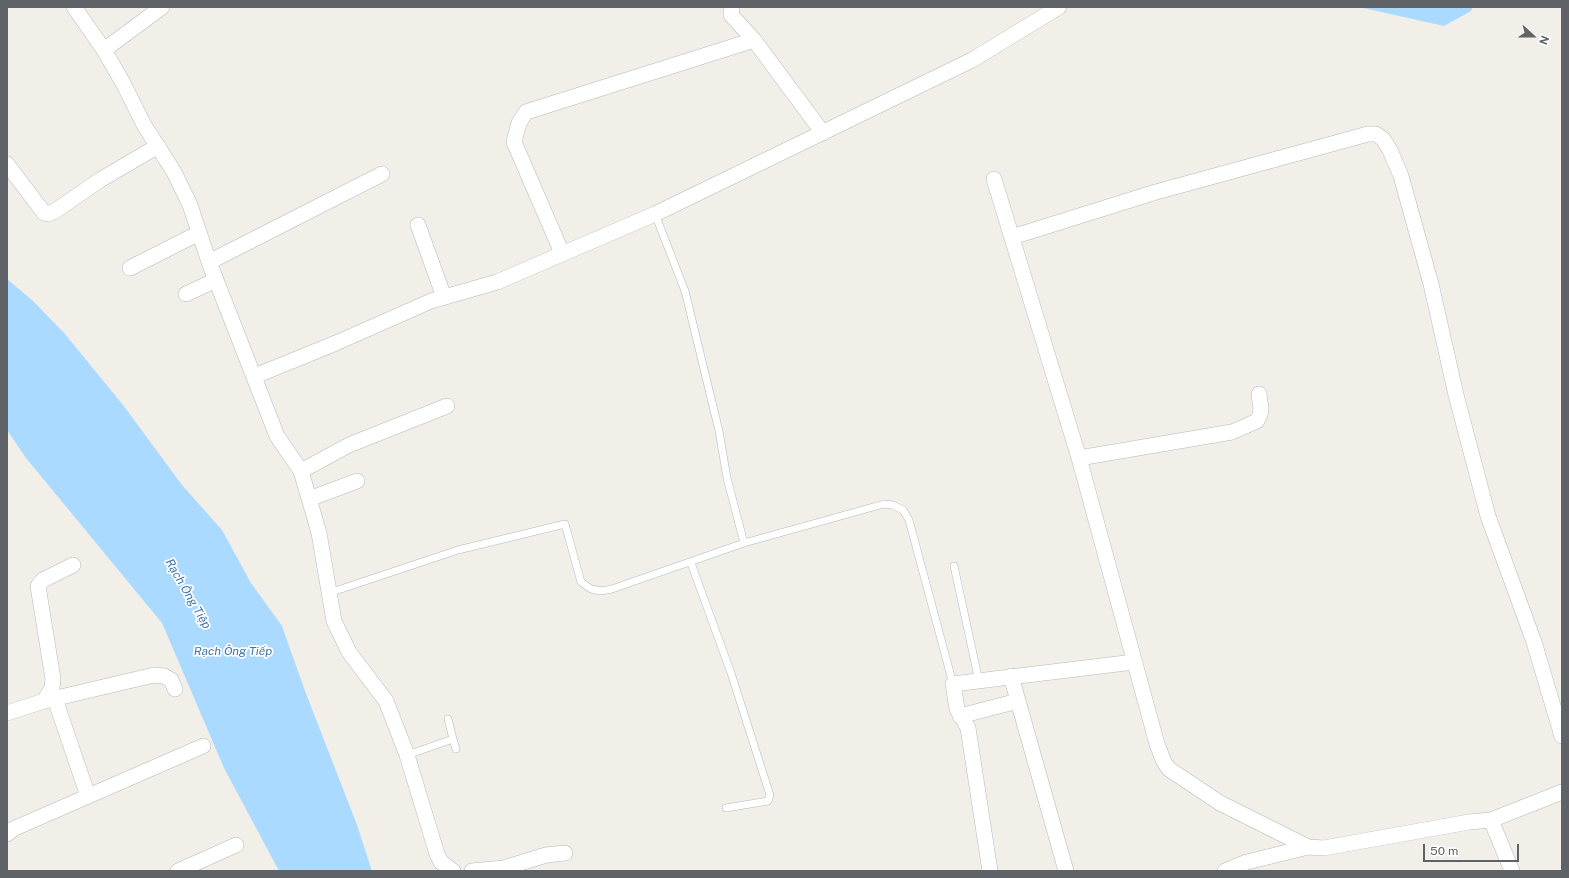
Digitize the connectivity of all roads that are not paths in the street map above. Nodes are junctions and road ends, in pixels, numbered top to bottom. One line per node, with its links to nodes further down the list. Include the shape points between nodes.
1 (74, 7): 6 (street)
2 (162, 7): 6 (street)
3 (732, 7): 5 (street, via 731,15)
4 (1059, 7): 7 (street, via 972,60)
5 (754, 40): 7 (street); 16 (street, via 526,112 519,123 514,142)
6 (104, 50): 8 (street)
7 (823, 133): 12 (street)
8 (158, 146): 9 (street, via 48,214 44,213); 14 (street, via 190,205)
9 (7, 164)
10 (382, 174): 17 (street)
11 (994, 179): 15 (street)
12 (655, 214): 16 (street); 29 (lane, via 685,291)
13 (418, 225): 21 (street)
14 (199, 232): 17 (street); 18 (street)
15 (1012, 237): 25 (street); 44 (street, via 1156,192 1368,134 1376,134 1384,139 1401,176 1431,284 1456,395 1488,516 1534,642)
16 (562, 253): 21 (street, via 497,282)
17 (209, 262): 19 (street)
18 (130, 268)
19 (216, 280): 20 (street); 22 (street)
20 (186, 294)
21 (444, 297): 22 (street)
22 (255, 376): 26 (street, via 277,436)
23 (1259, 394): 25 (street, via 1261,409 1257,421 1232,432)
24 (447, 406): 26 (street, via 349,445)
25 (1079, 458): 34 (street)
26 (300, 471): 28 (street)
27 (357, 481): 28 (street)
28 (309, 499): 33 (street, via 319,533)
29 (744, 544): 30 (lane); 37 (lane, via 884,504 899,507 909,520)
30 (691, 563): 33 (lane, via 612,589 591,590 581,582 565,524 458,550); 51 (lane, via 731,673 770,795 768,801)
31 (73, 565): 39 (street, via 43,580 38,586 53,679)
32 (954, 566): 36 (lane)
33 (329, 594): 48 (street, via 334,621 349,652 386,701)
34 (1134, 662): 35 (street); 55 (street, via 1157,744 1169,769 1220,803)
35 (1011, 676): 36 (street); 40 (street)
36 (979, 681): 37 (street)
37 (953, 684): 41 (street)
38 (175, 689): 39 (street, via 171,680 164,676 154,676)
39 (49, 700): 42 (street); 50 (street)
40 (1018, 701): 41 (street); 61 (street)
41 (959, 712): 60 (street, via 968,728)
42 (7, 713)
43 (448, 719): 45 (lane)
44 (1562, 736)
45 (453, 740): 47 (lane); 48 (lane)
46 (203, 746): 50 (street)
47 (456, 749)
48 (407, 755): 58 (street, via 437,854 441,862)
49 (1562, 792): 52 (street)
50 (88, 796): 53 (street)
51 (726, 808)
52 (1491, 820): 55 (street, via 1324,848); 63 (street)
53 (7, 834)
54 (236, 846): 57 (street)
55 (1308, 847): 62 (street, via 1247,862)
56 (565, 853): 59 (street, via 546,855 504,868)
57 (178, 871)
58 (453, 871)
59 (472, 871)
60 (990, 871)
61 (1066, 871)
62 (1225, 871)
63 (1512, 871)

